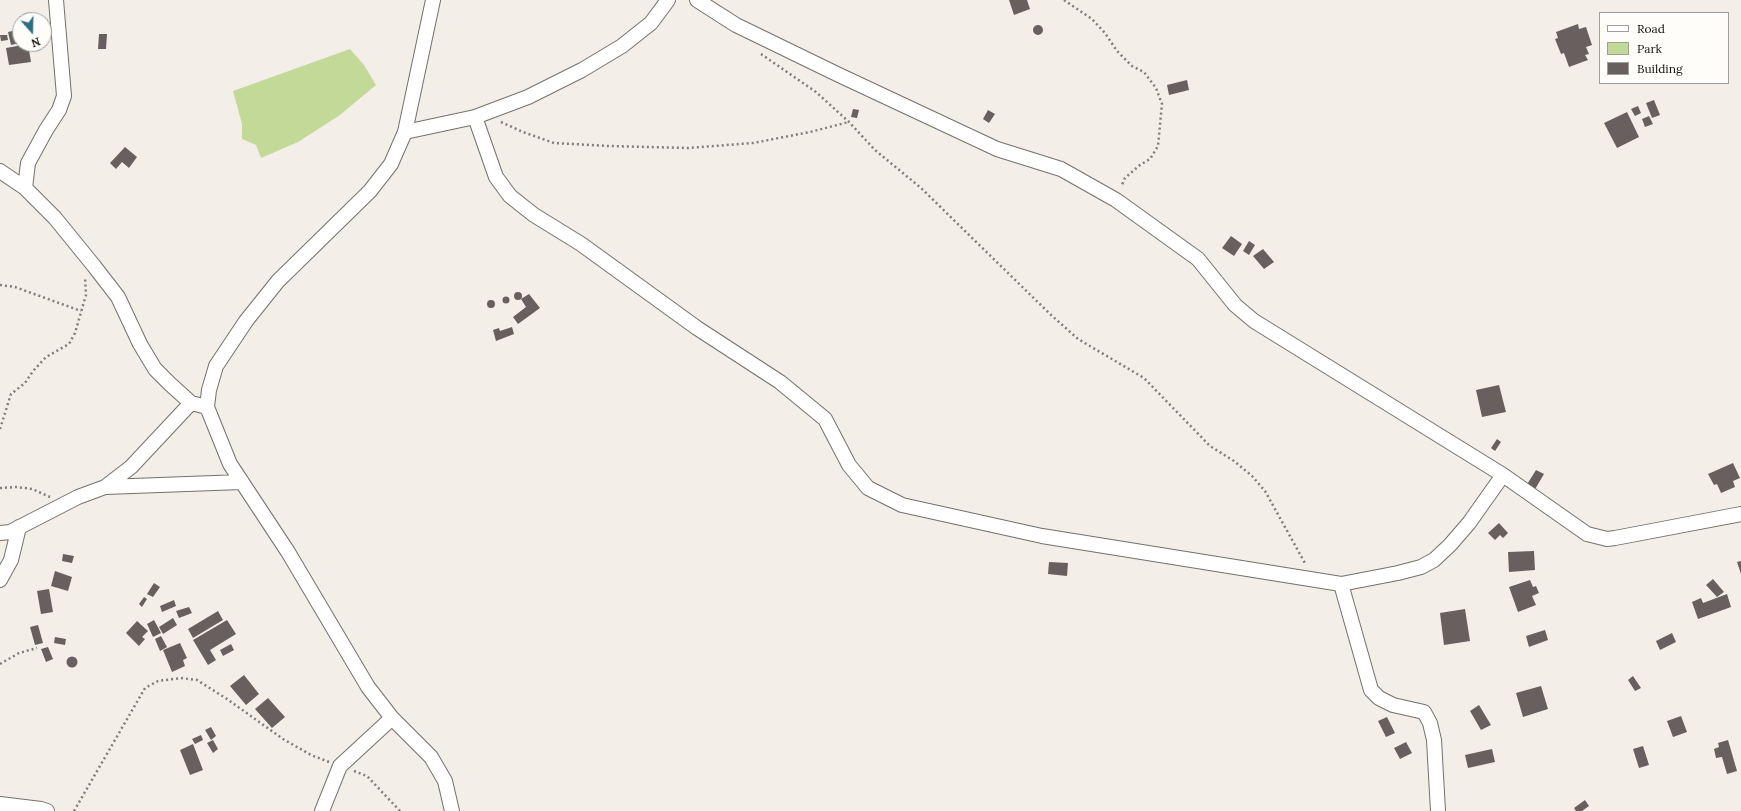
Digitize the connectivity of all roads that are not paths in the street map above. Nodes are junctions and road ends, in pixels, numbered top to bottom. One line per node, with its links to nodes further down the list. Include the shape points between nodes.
1 (56, 0): 8 (street, via 64,96 59,110 28,163)
2 (433, 0): 6 (street)
3 (668, 0): 5 (street, via 651,23 622,46 528,97)
4 (696, 0): 11 (street, via 748,31 846,78 997,148 1060,169 1116,200 1198,259 1235,305 1254,321)
5 (479, 115): 6 (street); 18 (street, via 496,176 510,196 697,328 780,382 825,419 849,465 868,488 902,505 1042,536)
6 (405, 132): 10 (street, via 391,164 370,191 278,281 246,321 216,366)
7 (0, 171): 8 (street)
8 (25, 188): 9 (street, via 55,218 118,297 140,344 156,369)
9 (191, 402): 10 (street); 13 (street, via 131,467)
10 (207, 407): 12 (street, via 230,464)
11 (1503, 475): 14 (street, via 1587,534 1607,539); 18 (street, via 1469,523 1434,560 1421,567 1398,573)
12 (242, 482): 13 (street); 19 (street, via 288,552 368,686)
13 (105, 487): 15 (street)
14 (1741, 514)
15 (19, 527): 16 (street, via 10,532); 17 (street, via 11,560)
16 (0, 533)
17 (0, 580)
18 (1341, 584): 24 (street, via 1371,690 1379,698 1393,705 1424,712 1430,723 1434,740)
19 (392, 718): 22 (street, via 340,766); 23 (street, via 431,757 445,781)
20 (0, 804): 21 (street)
21 (47, 811)
22 (322, 811)
23 (452, 811)
24 (1438, 811)

